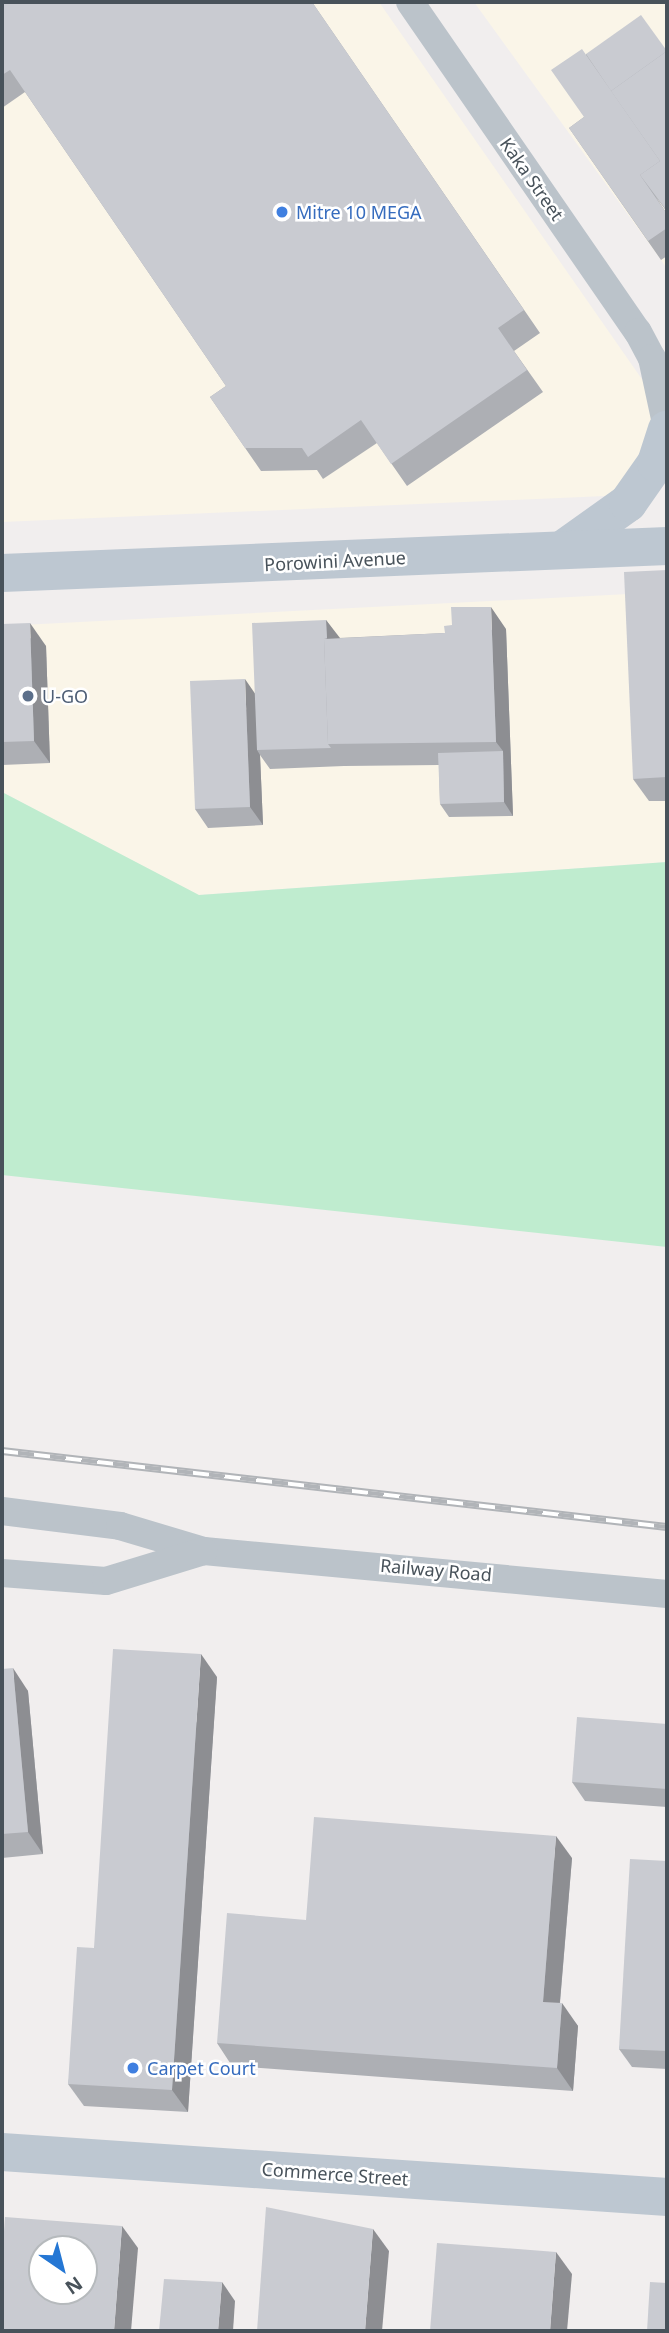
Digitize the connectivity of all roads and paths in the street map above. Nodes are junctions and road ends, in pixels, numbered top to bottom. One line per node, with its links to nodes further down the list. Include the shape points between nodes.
1 (410, 2): 2 (street, Kaka Street)
2 (660, 365): 3 (street, Kaka Street)
3 (667, 429): 5 (main road, via 656,463 628,503)
4 (667, 546): 5 (main road, Porowini Avenue)
5 (562, 550): 6 (main road, Porowini Avenue)
6 (2, 573)
7 (2, 1511): 8 (street, Railway Road, via 120,1526)
8 (204, 1551): 9 (street, Railway Road, via 106,1581); 10 (street, Railway Road)
9 (2, 1573)
10 (667, 1594)
11 (2, 2152): 12 (main road, Commerce Street)
12 (667, 2197)

